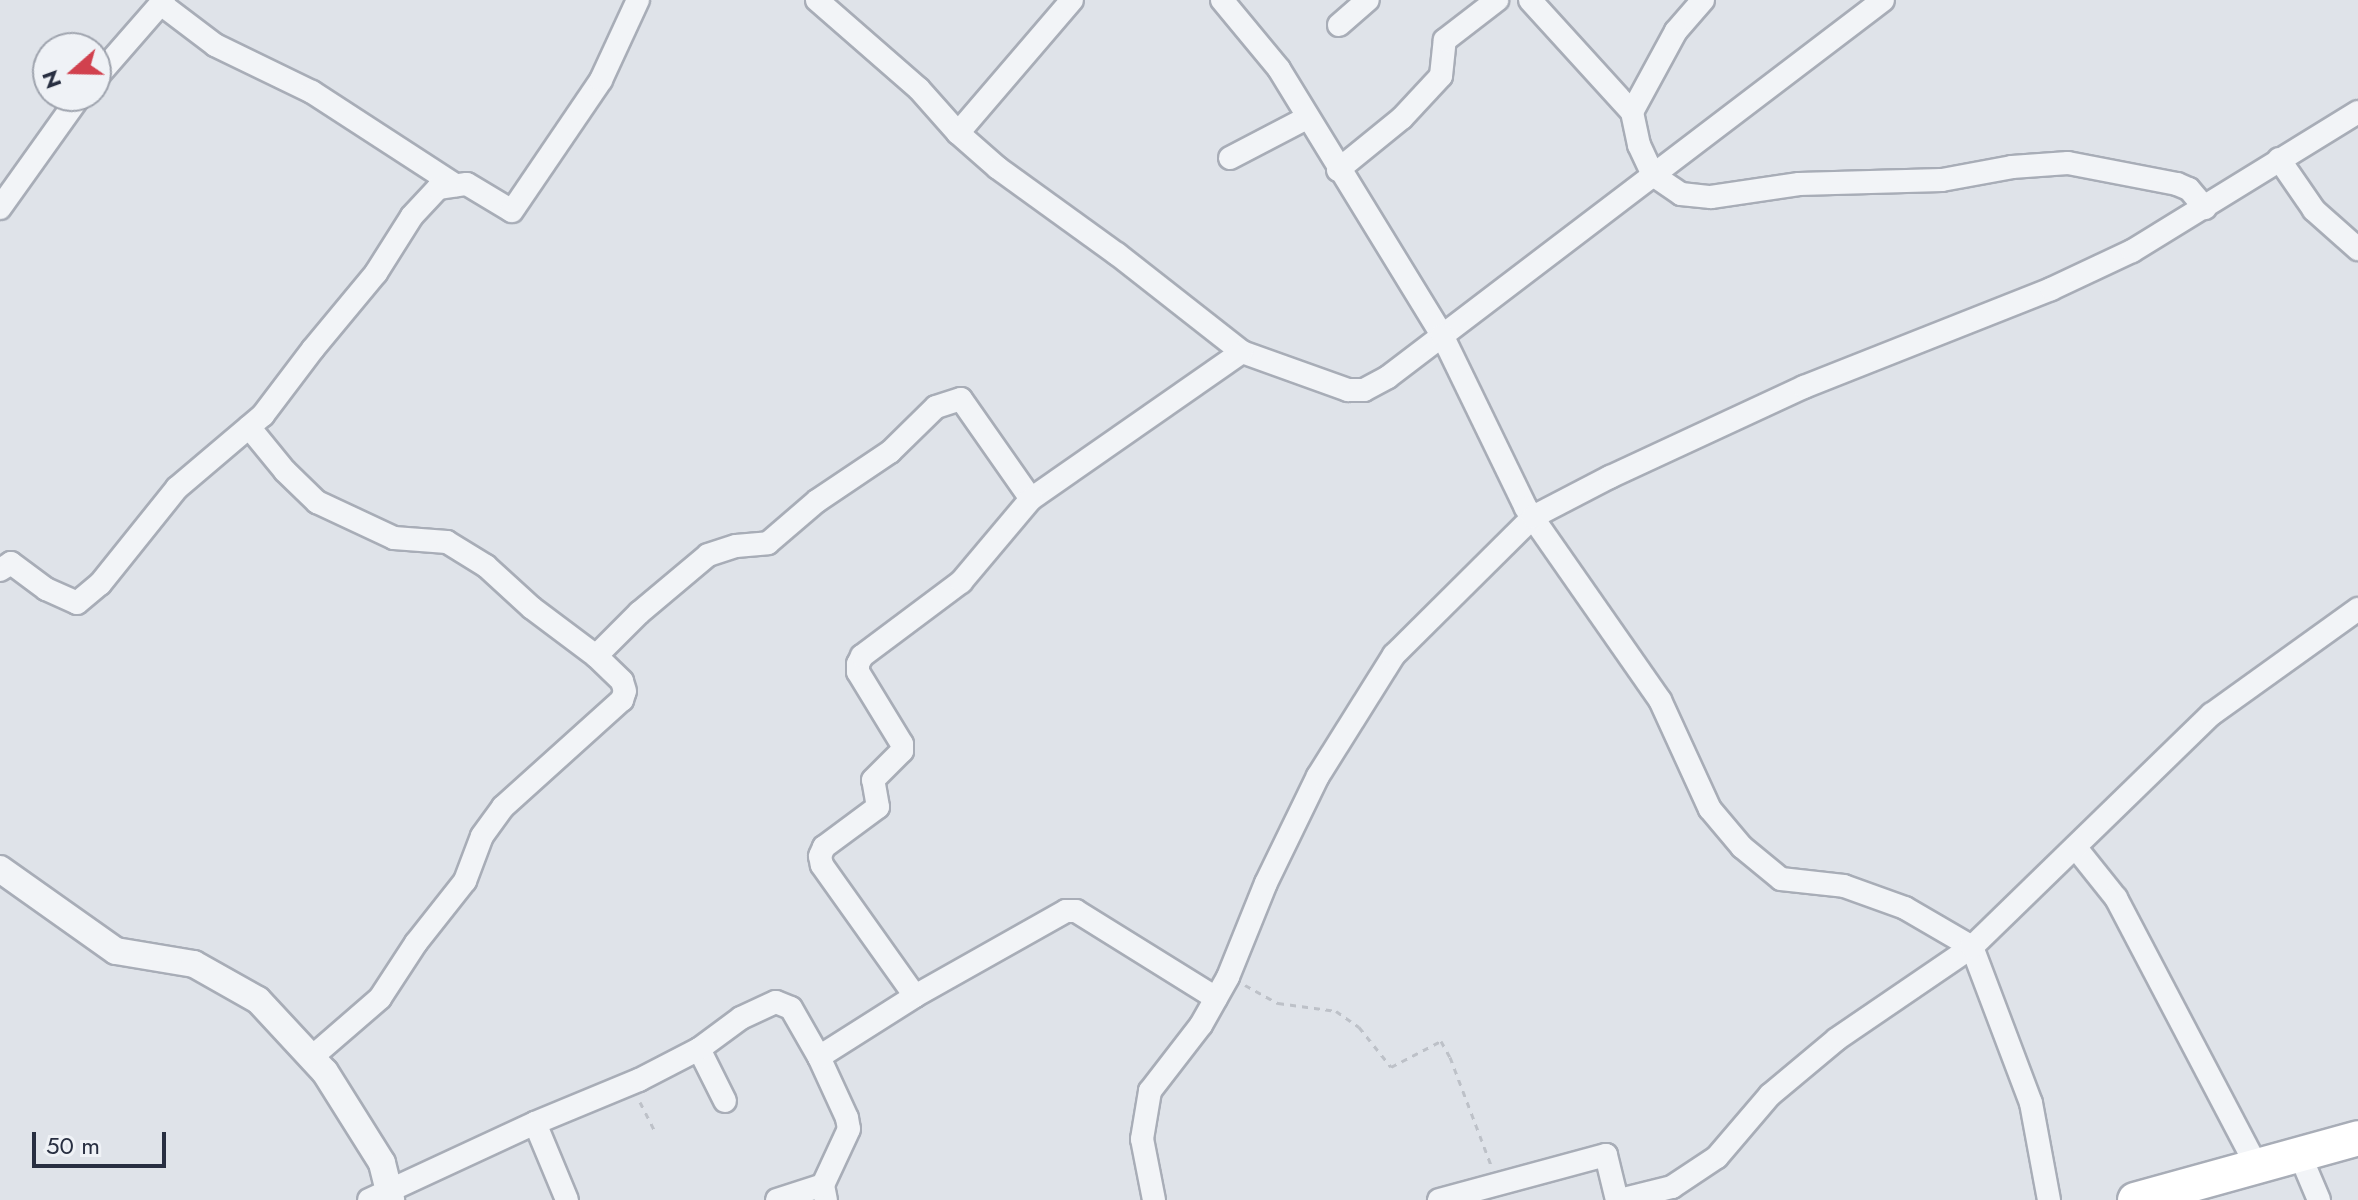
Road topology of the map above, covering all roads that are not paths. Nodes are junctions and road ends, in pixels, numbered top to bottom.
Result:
1 (638, 0) edge
2 (817, 0) edge
3 (1072, 0) edge
4 (1222, 0) edge
5 (1368, 0) edge
6 (1497, 0) edge
7 (1530, 0) edge
8 (1703, 0) edge
9 (1883, 0) edge
10 (162, 2) edge
11 (1339, 25) dead end
12 (112, 60) edge
13 (69, 112) edge
14 (1632, 112) junction
15 (2358, 112) edge
16 (1307, 118) junction
17 (958, 133) junction
18 (1230, 158) dead end
19 (2279, 159) junction
20 (1338, 170) junction
21 (1653, 175) junction
22 (455, 185) junction
23 (0, 208) edge
24 (2205, 208) junction
25 (2358, 249) edge
26 (1442, 335) junction
27 (1242, 352) junction
28 (249, 427) junction
29 (1031, 499) junction
30 (1533, 517) junction
31 (0, 570) edge
32 (2358, 609) edge
33 (596, 656) junction
34 (2076, 848) junction
35 (0, 869) edge
36 (1972, 947) junction
37 (915, 996) junction
38 (1216, 998) junction
39 (699, 1049) junction
40 (312, 1057) junction
41 (819, 1057) junction
42 (725, 1101) dead end
43 (535, 1123) junction
44 (2358, 1138) edge
45 (2300, 1155) junction
46 (2257, 1167) junction
47 (824, 1193) edge
48 (383, 1197) edge
49 (567, 1200) edge
50 (777, 1200) edge
51 (1154, 1200) edge
52 (1439, 1200) edge
53 (1618, 1200) edge
54 (2049, 1200) edge
55 (2135, 1200) edge
56 (2319, 1200) edge

1 - 22 street
2 - 17 street
3 - 17 street
4 - 16 street
5 - 11 street
6 - 20 street
7 - 14 street
8 - 14 street
9 - 21 street
10 - 12 street
10 - 22 street
13 - 23 street
14 - 21 street
15 - 19 street
16 - 18 street
16 - 20 street
17 - 27 street
19 - 24 street
19 - 25 street
20 - 26 street
21 - 24 street
21 - 26 street
22 - 28 street
24 - 30 street
26 - 27 street
26 - 30 street
27 - 29 street
28 - 31 street
28 - 33 street
29 - 33 street
29 - 37 street
30 - 36 street
30 - 38 street
32 - 34 street
33 - 40 street
34 - 36 street
34 - 46 street
35 - 40 street
36 - 53 street
36 - 54 street
37 - 38 street
37 - 41 street
38 - 51 street
39 - 41 street
39 - 42 street
39 - 43 street
40 - 48 street
41 - 47 street
43 - 48 street
43 - 49 street
44 - 45 main road
45 - 46 main road
45 - 56 street
46 - 55 main road
47 - 50 street
52 - 53 street

